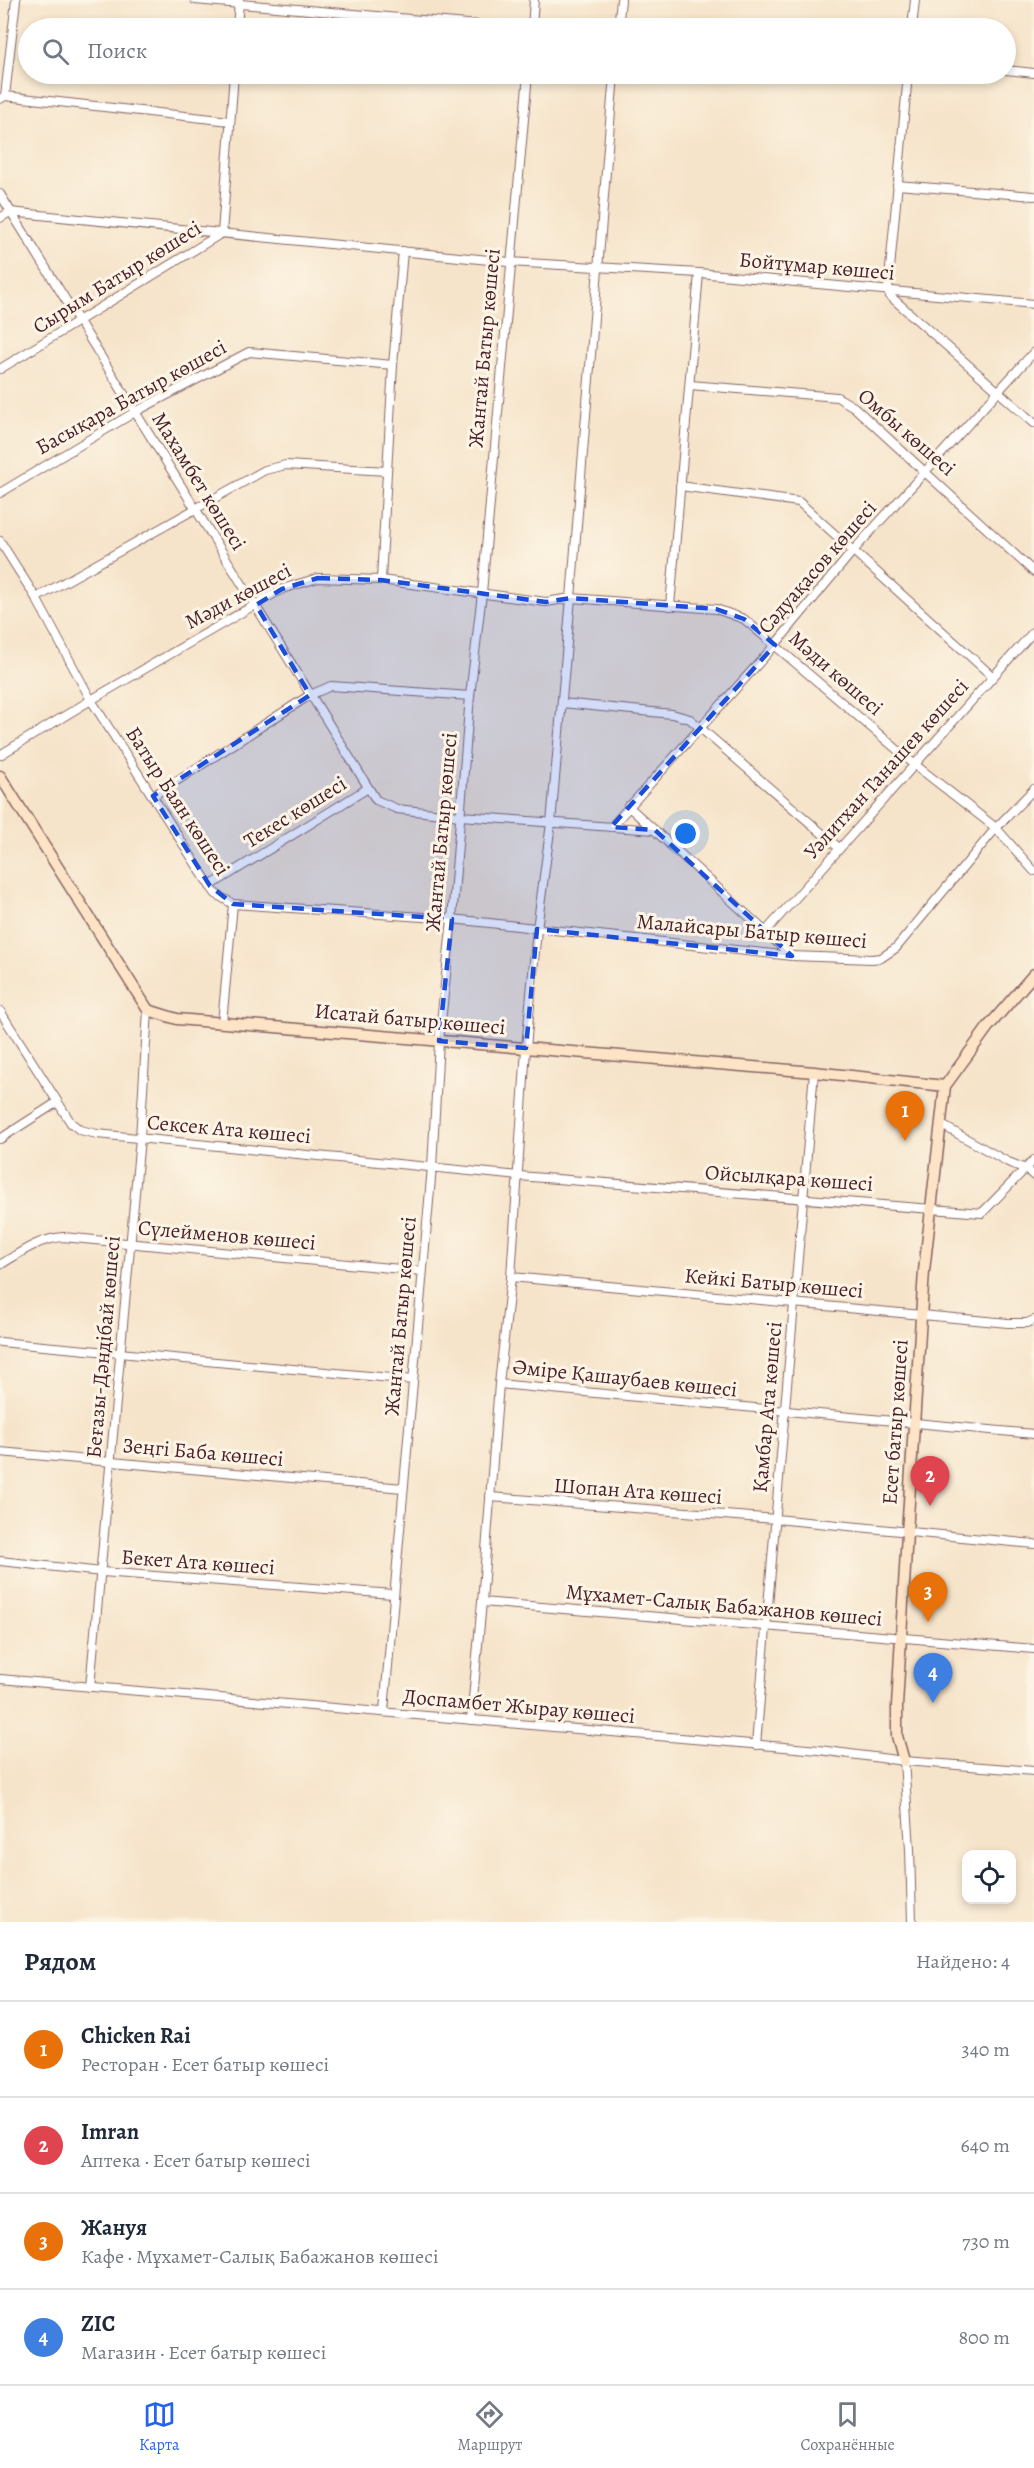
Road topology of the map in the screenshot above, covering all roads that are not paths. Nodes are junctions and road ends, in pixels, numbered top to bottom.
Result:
1 (16, 0) edge
2 (195, 0) edge
3 (534, 0) edge
4 (621, 0) edge
5 (915, 0) edge
6 (239, 2) edge
7 (238, 18) edge
8 (407, 18) edge
9 (533, 18) edge
10 (619, 18) edge
11 (913, 18) edge
12 (1016, 71) edge
13 (1034, 73) edge
14 (233, 84) edge
15 (527, 84) edge
16 (614, 84) edge
17 (907, 84) edge
18 (3, 98) edge
19 (230, 121) junction
20 (897, 185) junction
21 (0, 194) edge
22 (1034, 196) edge
23 (10, 212) junction
24 (0, 218) edge
25 (222, 233) junction
26 (403, 251) junction
27 (509, 262) junction
28 (598, 265) junction
29 (699, 273) junction
30 (888, 290) junction
31 (1034, 304) edge
32 (79, 322) junction
33 (1034, 352) edge
34 (393, 365) junction
35 (0, 369) edge
36 (690, 385) junction
37 (998, 391) junction
38 (135, 412) junction
39 (1034, 423) edge
40 (387, 471) junction
41 (925, 471) junction
42 (680, 486) junction
43 (0, 493) edge
44 (196, 510) junction
45 (0, 541) edge
46 (852, 552) junction
47 (1034, 572) edge
48 (381, 580) junction
49 (482, 593) junction
50 (36, 598) junction
51 (571, 598) junction
52 (256, 605) junction
53 (670, 606) junction
54 (1034, 631) edge
55 (775, 645) junction
56 (992, 676) junction
57 (310, 695) junction
58 (470, 696) junction
59 (91, 699) junction
60 (562, 703) junction
61 (700, 727) junction
62 (0, 755) edge
63 (914, 764) junction
64 (0, 776) edge
65 (368, 788) junction
66 (1034, 789) edge
67 (153, 796) junction
68 (628, 806) junction
69 (460, 816) junction
70 (551, 823) junction
71 (611, 827) junction
72 (996, 828) junction
73 (655, 830) junction
74 (839, 848) junction
75 (1034, 871) edge
76 (210, 886) junction
77 (233, 904) junction
78 (452, 919) junction
79 (537, 929) junction
80 (766, 931) junction
81 (792, 956) junction
82 (1034, 974) edge
83 (148, 1010) junction
84 (0, 1011) edge
85 (222, 1023) junction
86 (439, 1041) junction
87 (526, 1048) junction
88 (814, 1072) junction
89 (945, 1086) junction
90 (56, 1103) junction
91 (940, 1124) junction
92 (140, 1138) junction
93 (0, 1139) edge
94 (1034, 1160) edge
95 (432, 1167) junction
96 (1026, 1169) junction
97 (519, 1176) junction
98 (1034, 1176) edge
99 (803, 1197) junction
100 (930, 1208) junction
101 (130, 1244) junction
102 (0, 1265) edge
103 (422, 1270) junction
104 (511, 1277) junction
105 (793, 1302) junction
106 (922, 1314) junction
107 (1034, 1320) edge
108 (0, 1342) edge
109 (120, 1354) junction
110 (412, 1380) junction
111 (498, 1384) junction
112 (785, 1412) junction
113 (914, 1423) junction
114 (1034, 1434) edge
115 (0, 1452) edge
116 (111, 1462) junction
117 (403, 1488) junction
118 (490, 1497) junction
119 (776, 1519) junction
120 (907, 1533) junction
121 (1034, 1544) edge
122 (0, 1561) edge
123 (102, 1572) junction
124 (393, 1594) junction
125 (482, 1602) junction
126 (766, 1625) junction
127 (901, 1639) junction
128 (1034, 1649) edge
129 (0, 1679) edge
130 (90, 1687) junction
131 (384, 1711) junction
132 (471, 1720) junction
133 (756, 1745) junction
134 (904, 1761) junction
135 (1034, 1771) edge
136 (912, 1922) edge

1 - 18 street
2 - 6 street
3 - 9 street
4 - 10 street
5 - 11 street
6 - 7 street
6 - 8 street
12 - 13 street
14 - 19 street
15 - 27 street, Жантай Батыр көшесі
16 - 28 street
17 - 20 street
18 - 19 street
19 - 25 street
20 - 22 street
20 - 30 street
21 - 23 street, Махамбет көшесі
23 - 24 street
23 - 25 street
23 - 32 street, Махамбет көшесі
25 - 26 street, Бойтұмар көшесі
25 - 32 street, Сырым Батыр көшесі
26 - 27 street, Бойтұмар көшесі
26 - 34 street
27 - 28 street, Бойтұмар көшесі
27 - 49 street, Жантай Батыр көшесі
28 - 29 street, Бойтұмар көшесі
28 - 51 street
29 - 30 street, Бойтұмар көшесі
29 - 36 street
30 - 31 street, Бойтұмар көшесі
30 - 37 street
32 - 35 street, Сырым Батыр көшесі
32 - 38 street, Махамбет көшесі
33 - 37 street, Сәдуақасов көшесі
34 - 38 street, Басықара Батыр көшесі
34 - 40 street
36 - 41 street, Омбы көшесі
36 - 42 street
37 - 39 street
37 - 41 street, Сәдуақасов көшесі
38 - 43 street, Басықара Батыр көшесі
38 - 44 street, Махамбет көшесі
40 - 44 street
40 - 48 street
41 - 46 street, Сәдуақасов көшесі
41 - 47 street, Омбы көшесі
42 - 46 street
42 - 53 street
44 - 50 street
44 - 52 street, Махамбет көшесі
45 - 50 street, Батыр Баян көшесі
46 - 55 street, Сәдуақасов көшесі
46 - 56 street
48 - 49 street, Мәди көшесі
48 - 52 street, Мәди көшесі
49 - 51 street, Мәди көшесі
49 - 58 street, Жантай Батыр көшесі
50 - 59 street, Батыр Баян көшесі
51 - 53 street, Мәди көшесі
51 - 60 street
52 - 57 street, Махамбет көшесі
52 - 59 street, Мәди көшесі
53 - 55 street, Мәди көшесі
54 - 56 street, Уәлитхан Танашев көшесі
55 - 61 street, Сәдуақасов көшесі
55 - 63 street, Мәди көшесі
56 - 63 street, Уәлитхан Танашев көшесі
57 - 58 street
57 - 65 street, Махамбет көшесі
57 - 67 street
58 - 69 street, Жантай Батыр көшесі
59 - 62 street, Мәди көшесі
59 - 67 street, Батыр Баян көшесі
60 - 61 street
60 - 70 street
61 - 68 street, Сәдуақасов көшесі
61 - 74 street
63 - 72 street, Мәди көшесі
63 - 74 street, Уәлитхан Танашев көшесі
64 - 83 street
65 - 69 street, Махамбет көшесі
65 - 76 street, Текес көшесі
66 - 72 street, Малайсары Батыр көшесі
67 - 76 street, Батыр Баян көшесі
68 - 71 street, Сәдуақасов көшесі
68 - 73 street
69 - 70 street, Махамбет көшесі
69 - 78 street, Жантай Батыр көшесі
70 - 71 street, Махамбет көшесі
70 - 79 street
71 - 73 street, Махамбет көшесі
72 - 75 street, Мәди көшесі
72 - 81 street, Малайсары Батыр көшесі
73 - 80 street
74 - 80 street, Уәлитхан Танашев көшесі
76 - 77 street, Батыр Баян көшесі
77 - 78 street, Батыр Баян көшесі
77 - 85 street
78 - 79 street, Батыр Баян көшесі
78 - 86 street, Жантай Батыр көшесі
79 - 81 street, Малайсары Батыр көшесі
79 - 87 street
80 - 81 street
82 - 89 street
83 - 85 street, Исатай батыр көшесі
83 - 92 street, Беғазы-Дәндібай көшесі
84 - 90 street, Сексек Ата көшесі
85 - 86 street, Исатай батыр көшесі
86 - 87 street, Исатай батыр көшесі
86 - 95 street, Жантай Батыр көшесі
87 - 88 street, Исатай батыр көшесі
87 - 97 street
88 - 89 street, Исатай батыр көшесі
88 - 99 street, Қамбар Ата көшесі
89 - 91 street, Есет батыр көшесі
90 - 92 street, Сексек Ата көшесі
90 - 93 street
91 - 96 street
91 - 100 street, Есет батыр көшесі
92 - 95 street, Сексек Ата көшесі
92 - 101 street, Беғазы-Дәндібай көшесі
94 - 96 street, Ойсылқара көшесі
95 - 97 street, Сексек Ата көшесі
95 - 103 street, Жантай Батыр көшесі
96 - 98 street
96 - 100 street, Ойсылқара көшесі
97 - 99 street, Ойсылқара көшесі
97 - 104 street
99 - 100 street, Ойсылқара көшесі
99 - 105 street, Қамбар Ата көшесі
100 - 106 street, Есет батыр көшесі
101 - 102 street, Сүлейменов көшесі
101 - 103 street, Сүлейменов көшесі
101 - 109 street, Беғазы-Дәндібай көшесі
103 - 110 street, Жантай Батыр көшесі
104 - 105 street, Кейкі Батыр көшесі
104 - 111 street
105 - 106 street, Кейкі Батыр көшесі
105 - 112 street, Қамбар Ата көшесі
106 - 107 street, Кейкі Батыр көшесі
106 - 113 street, Есет батыр көшесі
108 - 109 street
109 - 110 street
109 - 116 street, Беғазы-Дәндібай көшесі
110 - 117 street, Жантай Батыр көшесі
111 - 112 street, Әміре Қашаубаев көшесі
111 - 118 street
112 - 113 street, Әміре Қашаубаев көшесі
112 - 119 street, Қамбар Ата көшесі
113 - 114 street, Әміре Қашаубаев көшесі
113 - 120 street, Есет батыр көшесі
115 - 116 street, Зеңгі Баба көшесі
116 - 117 street, Зеңгі Баба көшесі
116 - 123 street, Беғазы-Дәндібай көшесі
117 - 124 street, Жантай Батыр көшесі
118 - 119 street, Шопан Ата көшесі
118 - 125 street
119 - 120 street, Шопан Ата көшесі
119 - 126 street, Қамбар Ата көшесі
120 - 121 street, Шопан Ата көшесі
120 - 127 street, Есет батыр көшесі
122 - 123 street, Бекет Ата көшесі
123 - 124 street, Бекет Ата көшесі
123 - 130 street, Беғазы-Дәндібай көшесі
124 - 131 street, Жантай Батыр көшесі
125 - 126 street, Мұхамет-Салық Бабажанов көшесі
125 - 132 street
126 - 127 street, Мұхамет-Салық Бабажанов көшесі
126 - 133 street, Қамбар Ата көшесі
127 - 128 street, Мұхамет-Салық Бабажанов көшесі
127 - 134 street, Есет батыр көшесі
129 - 130 street, Доспамбет Жырау көшесі
130 - 131 street, Доспамбет Жырау көшесі
131 - 132 street, Доспамбет Жырау көшесі
132 - 133 street, Доспамбет Жырау көшесі
133 - 134 street, Доспамбет Жырау көшесі
134 - 135 street, Доспамбет Жырау көшесі
134 - 136 street

